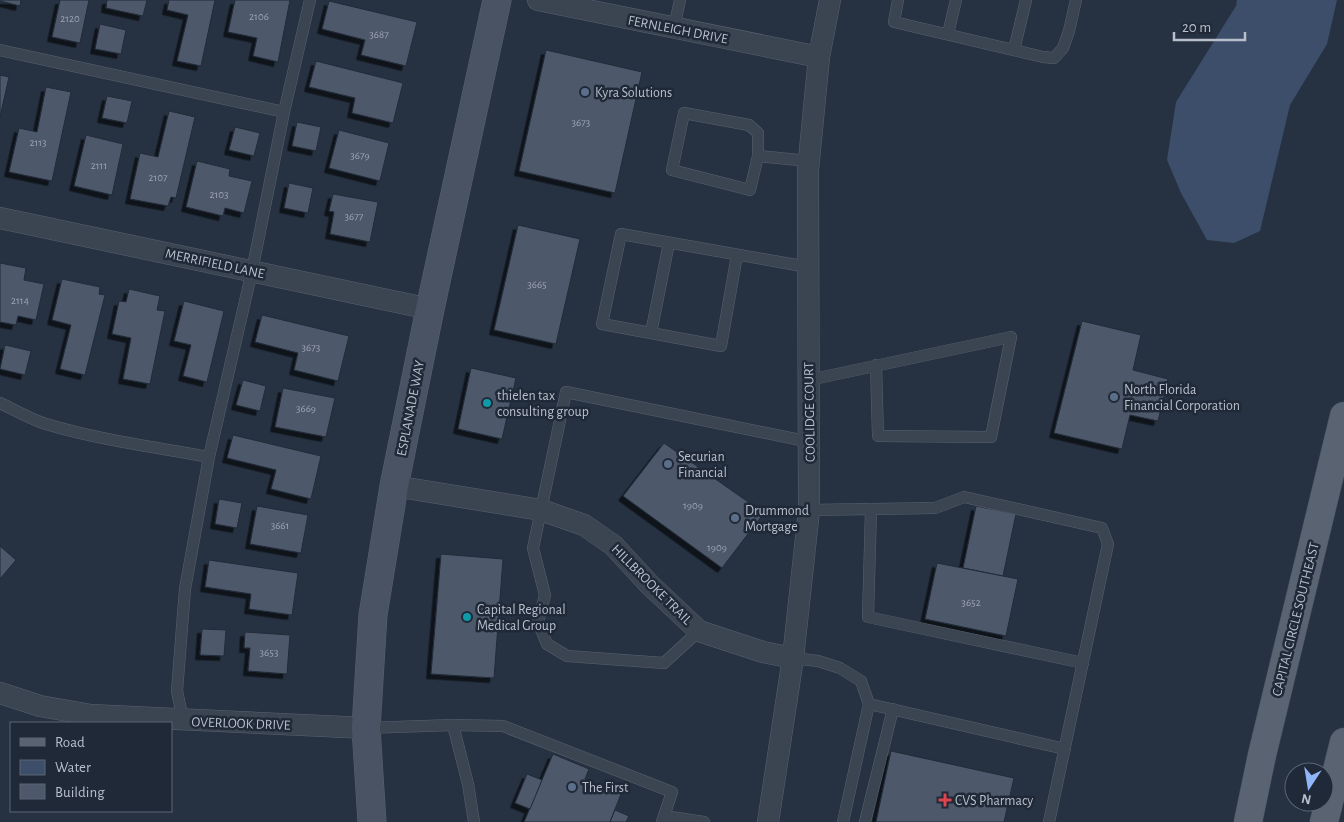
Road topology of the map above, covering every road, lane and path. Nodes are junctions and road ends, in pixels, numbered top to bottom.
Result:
1 (310, 0) edge
2 (497, 0) edge
3 (538, 0) edge
4 (680, 0) edge
5 (830, 0) edge
6 (898, 0) edge
7 (956, 0) edge
8 (1026, 0) edge
9 (1076, 0) edge
10 (674, 28) junction
11 (948, 34) junction
12 (0, 50) edge
13 (1014, 50) junction
14 (819, 57) junction
15 (284, 112) junction
16 (758, 156) junction
17 (809, 161) junction
18 (0, 218) edge
19 (669, 243) junction
20 (737, 255) junction
21 (808, 267) junction
22 (252, 271) junction
23 (430, 309) junction
24 (651, 333) junction
25 (876, 365) junction
26 (809, 380) junction
27 (0, 403) edge
28 (1344, 416) edge
29 (810, 442) junction
30 (209, 457) junction
31 (394, 486) junction
32 (871, 509) junction
33 (540, 510) junction
34 (809, 510) junction
35 (699, 631) junction
36 (794, 658) junction
37 (1083, 663) junction
38 (0, 694) edge
39 (869, 704) junction
40 (893, 709) junction
41 (183, 720) junction
42 (453, 724) junction
43 (366, 728) junction
44 (1344, 742) edge
45 (1065, 749) junction
46 (663, 819) edge
47 (372, 822) edge
48 (474, 822) edge
49 (704, 822) edge
50 (768, 822) edge
51 (843, 822) edge
52 (865, 822) edge
53 (1049, 822) edge
54 (1248, 822) edge
55 (1324, 822) edge

1 - 15 lane
2 - 23 street, ESPLANADE WAY
3 - 10 street, FERNLEIGH DRIVE
4 - 10 lane
5 - 14 street, COOLIDGE COURT
6 - 11 lane
7 - 11 lane
8 - 13 lane
9 - 13 lane
10 - 14 street, FERNLEIGH DRIVE
11 - 13 lane
12 - 15 lane
14 - 17 street, COOLIDGE COURT
15 - 22 lane
16 - 16 lane
16 - 17 lane
17 - 21 street, COOLIDGE COURT
18 - 22 street, MERRIFIELD LANE
19 - 20 lane
19 - 24 lane
19 - 24 lane
20 - 21 lane
20 - 24 lane
21 - 26 street, COOLIDGE COURT
22 - 23 street, MERRIFIELD LANE
22 - 30 lane
23 - 31 street, ESPLANADE WAY
25 - 25 lane
25 - 26 lane
26 - 29 street, COOLIDGE COURT
27 - 30 lane
28 - 54 main road, CAPITAL CIRCLE SOUTHEAST
29 - 33 lane
29 - 34 street, COOLIDGE COURT
30 - 41 lane
31 - 33 street, HILLBROOKE TRAIL
31 - 43 street, ESPLANADE WAY
32 - 34 lane
32 - 37 lane
32 - 37 lane
33 - 35 street, HILLBROOKE TRAIL
33 - 35 lane
34 - 36 street, COOLIDGE COURT
35 - 36 street, HILLBROOKE TRAIL
36 - 39 lane
36 - 50 street, COOLIDGE COURT
37 - 45 lane
38 - 41 street, OVERLOOK DRIVE
39 - 40 lane
39 - 51 lane
40 - 45 lane
40 - 52 lane
41 - 43 street, OVERLOOK DRIVE
42 - 43 lane
42 - 46 lane
42 - 48 lane
43 - 47 street, ESPLANADE WAY
44 - 55 main road
45 - 53 lane
46 - 49 lane

